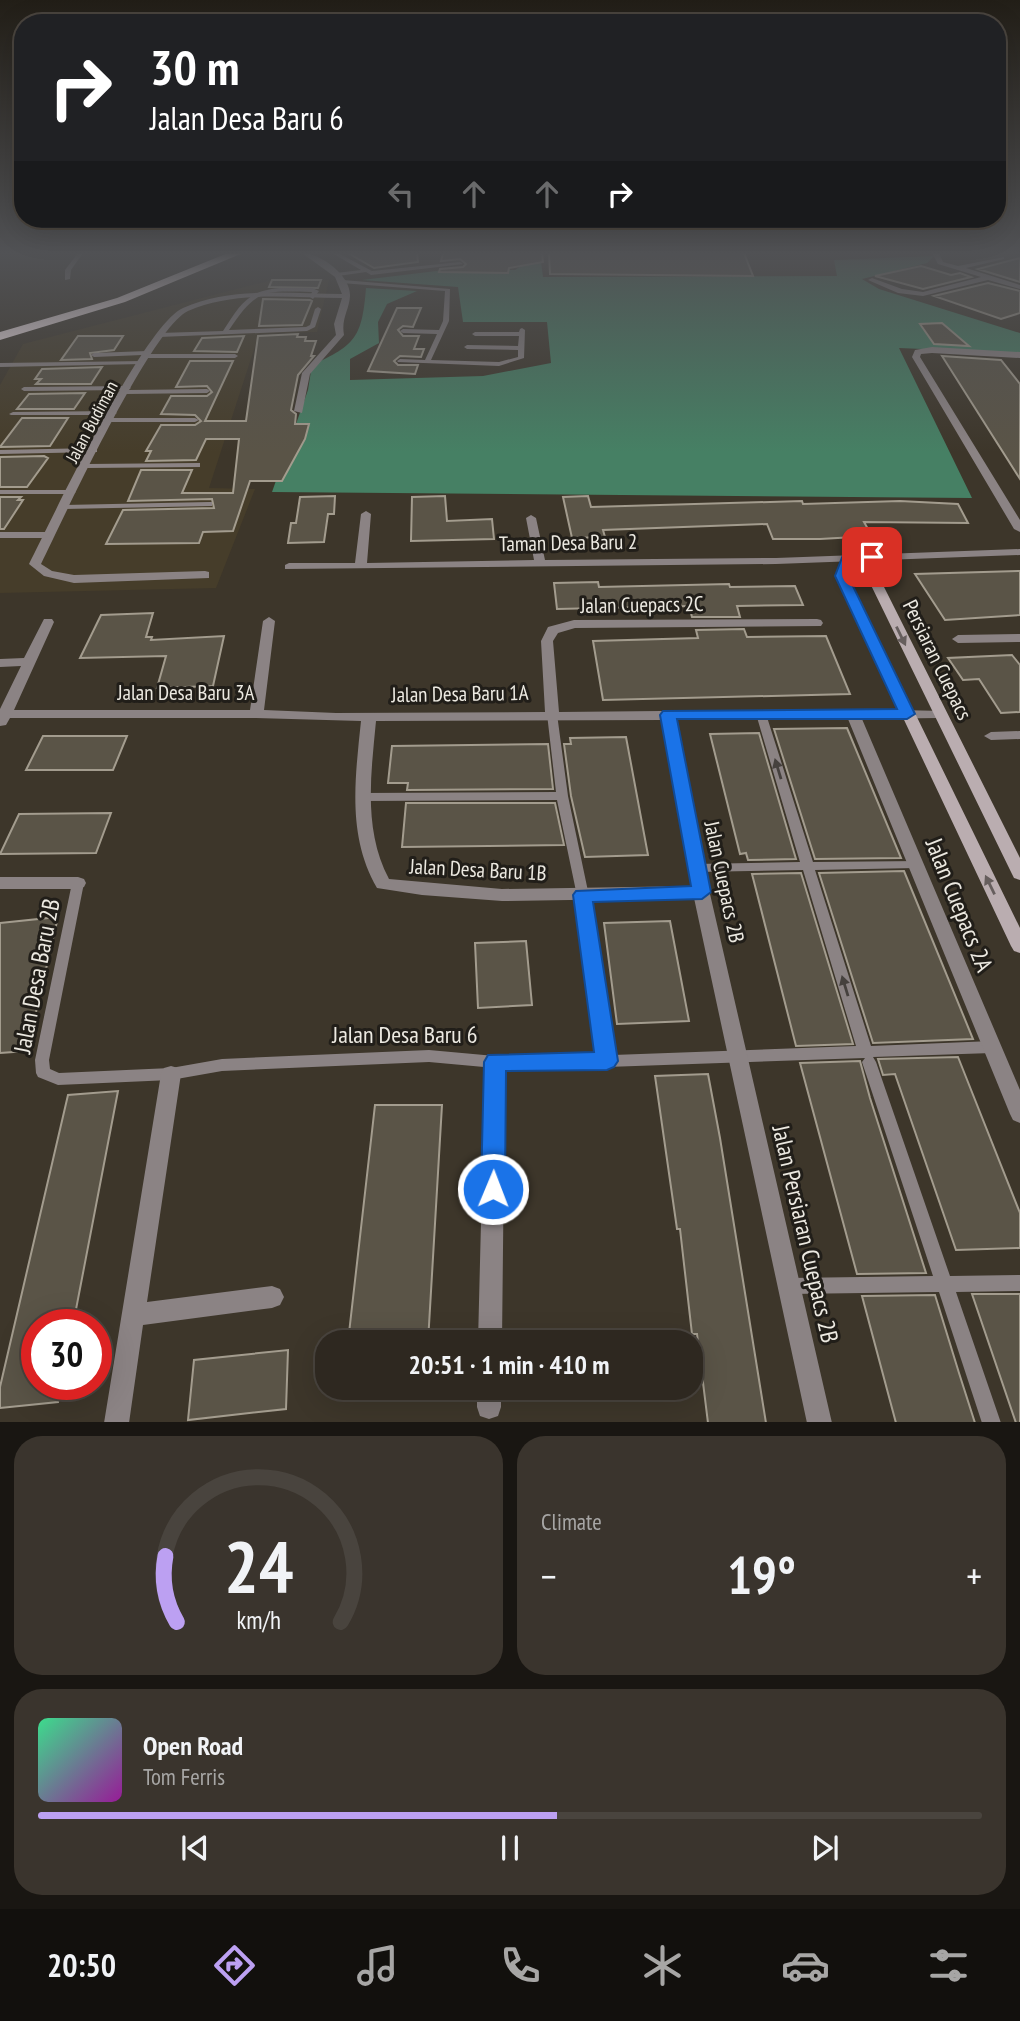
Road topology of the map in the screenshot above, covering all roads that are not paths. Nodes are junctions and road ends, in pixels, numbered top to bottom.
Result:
1 (31, 319) edge
2 (61, 319) edge
3 (169, 319) edge
4 (234, 319) edge
5 (315, 319) edge
6 (339, 319) edge
7 (446, 319) edge
8 (0, 328) edge
9 (403, 331) dead end
10 (441, 332) junction
11 (225, 333) junction
12 (475, 334) dead end
13 (159, 335) junction
14 (0, 336) edge
15 (467, 347) dead end
16 (522, 348) junction
17 (1020, 355) edge
18 (39, 356) dead end
19 (235, 356) dead end
20 (145, 357) junction
21 (428, 360) junction
22 (400, 361) dead end
23 (0, 365) edge
24 (24, 389) dead end
25 (127, 390) junction
26 (207, 391) dead end
27 (299, 411) dead end
28 (13, 414) dead end
29 (111, 416) junction
30 (195, 420) dead end
31 (94, 450) junction
32 (0, 452) edge
33 (197, 465) dead end
34 (86, 466) junction
35 (0, 492) edge
36 (72, 492) junction
37 (209, 504) dead end
38 (64, 507) junction
39 (366, 514) dead end
40 (531, 518) dead end
41 (1020, 529) edge
42 (0, 535) edge
43 (49, 535) junction
44 (1020, 552) edge
45 (848, 558) junction
46 (540, 562) junction
47 (361, 565) junction
48 (289, 567) dead end
49 (205, 575) dead end
50 (269, 621) dead end
51 (48, 622) dead end
52 (817, 623) dead end
53 (1020, 638) edge
54 (958, 639) dead end
55 (27, 662) junction
56 (0, 663) edge
57 (853, 713) junction
58 (256, 714) junction
59 (552, 714) junction
60 (761, 714) junction
61 (907, 714) junction
62 (939, 714) junction
63 (668, 715) junction
64 (369, 716) junction
65 (2, 719) edge
66 (1020, 735) edge
67 (991, 736) dead end
68 (562, 796) junction
69 (362, 797) junction
70 (916, 864) junction
71 (808, 866) junction
72 (696, 868) junction
73 (1020, 874) edge
74 (78, 883) joint
75 (0, 884) edge
76 (702, 892) junction
77 (583, 895) junction
78 (1020, 946) edge
79 (992, 1047) junction
80 (738, 1057) junction
81 (867, 1057) junction
82 (607, 1061) junction
83 (495, 1062) junction
84 (171, 1074) junction
85 (1020, 1114) edge
86 (1020, 1283) edge
87 (790, 1286) junction
88 (945, 1286) junction
89 (272, 1297) dead end
90 (134, 1315) junction
91 (490, 1330) edge
92 (116, 1422) edge
93 (820, 1422) edge
94 (992, 1422) edge

1 - 8 highway
2 - 14 highway
3 - 13 street, Jalan Budiman
4 - 11 lane
5 - 11 lane
6 - 27 street
7 - 10 lane
9 - 10 lane
10 - 21 lane
11 - 13 lane
12 - 16 lane
13 - 20 street, Jalan Budiman
15 - 16 lane
16 - 21 lane
17 - 41 street
18 - 20 lane
19 - 20 lane
20 - 23 lane
20 - 25 street, Jalan Budiman
21 - 22 lane
24 - 25 lane
25 - 26 lane
25 - 29 street, Jalan Budiman
28 - 29 lane
29 - 30 lane
29 - 31 street, Jalan Budiman
31 - 32 lane
31 - 34 street, Jalan Budiman
33 - 34 lane
34 - 36 street, Jalan Budiman
35 - 36 lane
36 - 38 street, Jalan Budiman
37 - 38 lane
38 - 43 street, Jalan Budiman
39 - 47 street
40 - 46 street
42 - 43 lane
43 - 49 street, Jalan Budiman
44 - 45 street, Taman Desa Baru 2
45 - 46 street, Taman Desa Baru 2
45 - 61 street
45 -> 62 street, Persiaran Cuepacs
46 - 47 street, Taman Desa Baru 2
47 - 48 street, Taman Desa Baru 2
50 - 58 street
51 - 55 street
52 - 59 street, Jalan Cuepacs 2C
53 - 54 street
55 - 56 street
55 - 65 street
57 - 60 street, Jalan Desa Baru 1A
57 - 61 street, Jalan Desa Baru 1A
57 - 70 street, Jalan Cuepacs 2A
58 - 64 street, Jalan Desa Baru 3A
58 - 65 street, Jalan Desa Baru 3A
59 - 63 street, Jalan Desa Baru 1A
59 - 64 street, Jalan Desa Baru 1A
59 - 68 lane
60 - 63 street, Jalan Desa Baru 1A
71 -> 60 lane
61 - 62 street, Jalan Desa Baru 1A
78 -> 61 street
62 - 73 street, Persiaran Cuepacs
63 - 72 street, Jalan Cuepacs 2B
64 - 69 street, Jalan Desa Baru 1B
66 - 67 street
68 - 69 lane
68 - 77 lane
69 - 77 street, Jalan Desa Baru 1B
70 - 71 lane
70 - 79 street, Jalan Cuepacs 2A
71 - 72 lane
81 -> 71 lane
72 - 76 street, Jalan Cuepacs 2B
74 - 75 street
74 - 84 lane, Jalan Desa Baru 2B
76 - 77 street, Jalan Desa Baru 1B
76 - 80 street, Jalan Cuepacs 2B
77 - 82 lane
79 - 81 lane, Jalan Desa Baru 6
79 - 85 street, Jalan Cuepacs 2A
80 - 81 lane, Jalan Desa Baru 6
80 - 82 lane, Jalan Desa Baru 6
80 - 87 street, Jalan Persiaran Cuepacs 2B
81 - 88 lane
82 - 83 lane, Jalan Desa Baru 6
83 - 84 lane, Jalan Desa Baru 6
83 - 91 street
84 - 90 street
86 - 88 lane
87 - 88 lane
87 - 93 street, Jalan Persiaran Cuepacs 2B
88 - 94 lane
89 - 90 street
90 - 92 street

